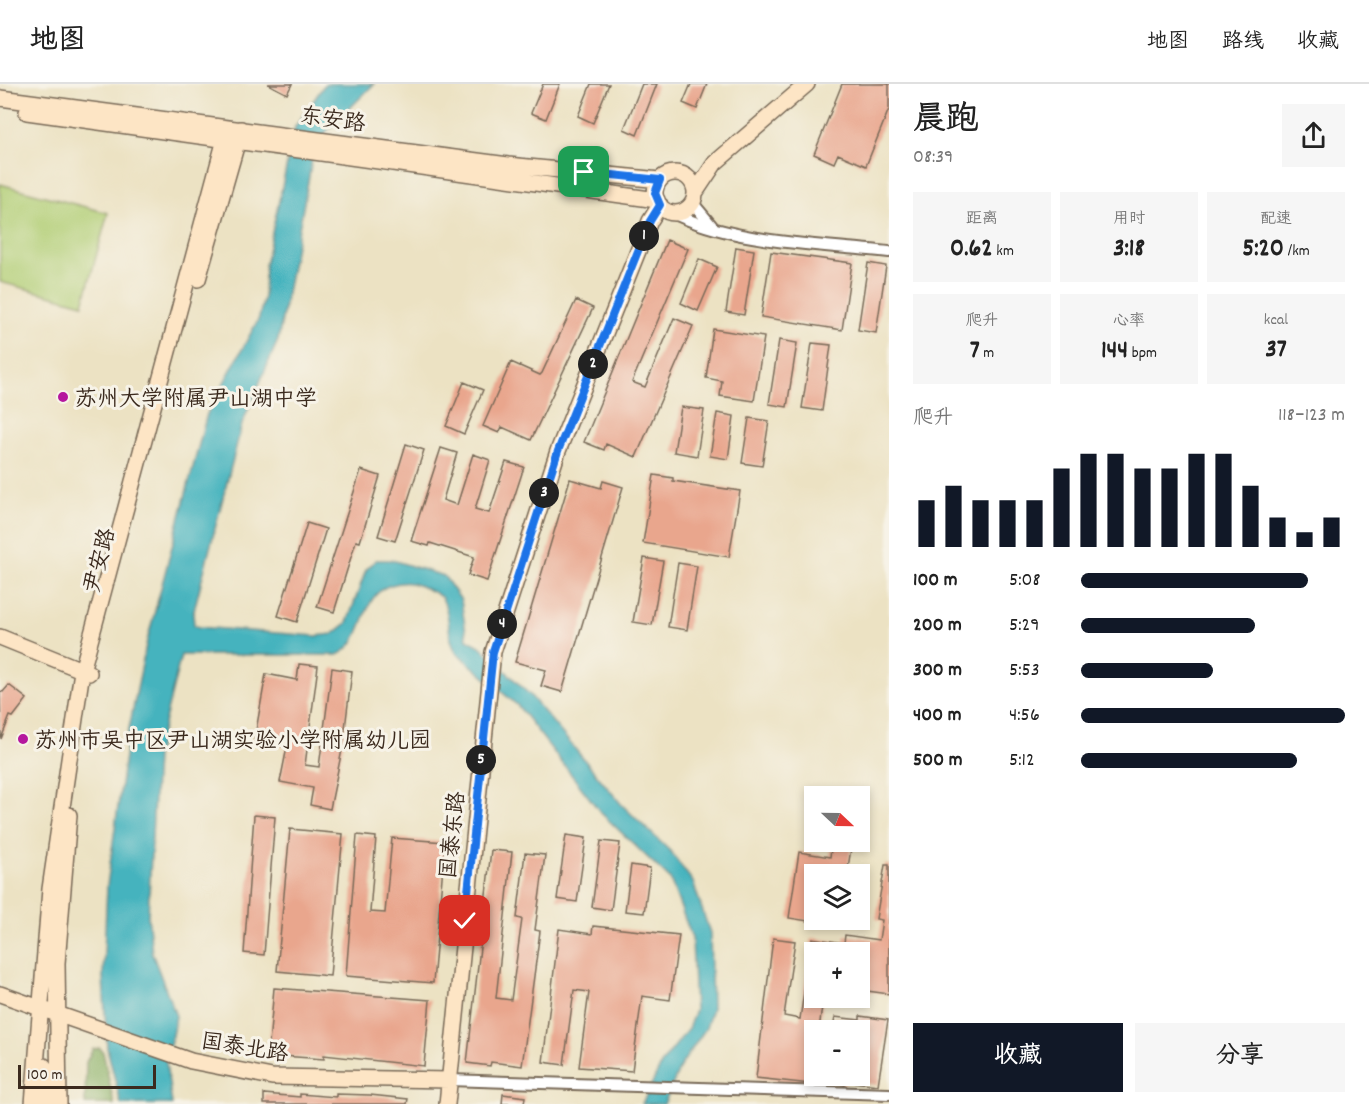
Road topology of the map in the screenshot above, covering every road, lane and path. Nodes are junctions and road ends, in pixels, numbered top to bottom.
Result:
1 (807, 84) edge
2 (0, 98) edge
3 (0, 108) edge
4 (233, 134) junction
5 (348, 149) junction
6 (715, 163) junction
7 (682, 174) junction
8 (660, 180) junction
9 (693, 197) junction
10 (663, 206) junction
11 (714, 228) junction
12 (889, 252) edge
13 (0, 637) edge
14 (87, 673) junction
15 (0, 994) edge
16 (49, 1011) junction
17 (449, 1080) junction
18 (889, 1094) edge
19 (33, 1104) edge
20 (45, 1104) edge
21 (59, 1104) edge
22 (69, 1104) edge
23 (447, 1104) edge

1 - 6 main road
2 - 4 main road, 东安路
3 - 4 main road, 东安路
4 - 5 main road, 东安路
4 - 14 main road, 尹安路
5 - 8 main road, 东安路
5 - 10 main road, 东安路
6 - 7 main road
6 - 9 main road
7 - 8 main road
7 - 9 main road
8 - 10 main road
9 - 10 main road
9 - 11 street
10 - 11 street
10 - 17 main road, 国泰东路
11 - 12 street
13 - 14 main road
14 - 16 main road, 尹安路
15 - 16 main road, 国泰北路
16 - 17 main road, 国泰北路
16 - 19 main road
16 - 20 main road
16 - 21 main road
16 - 22 main road
17 - 18 street
17 - 23 main road, 国泰东路

